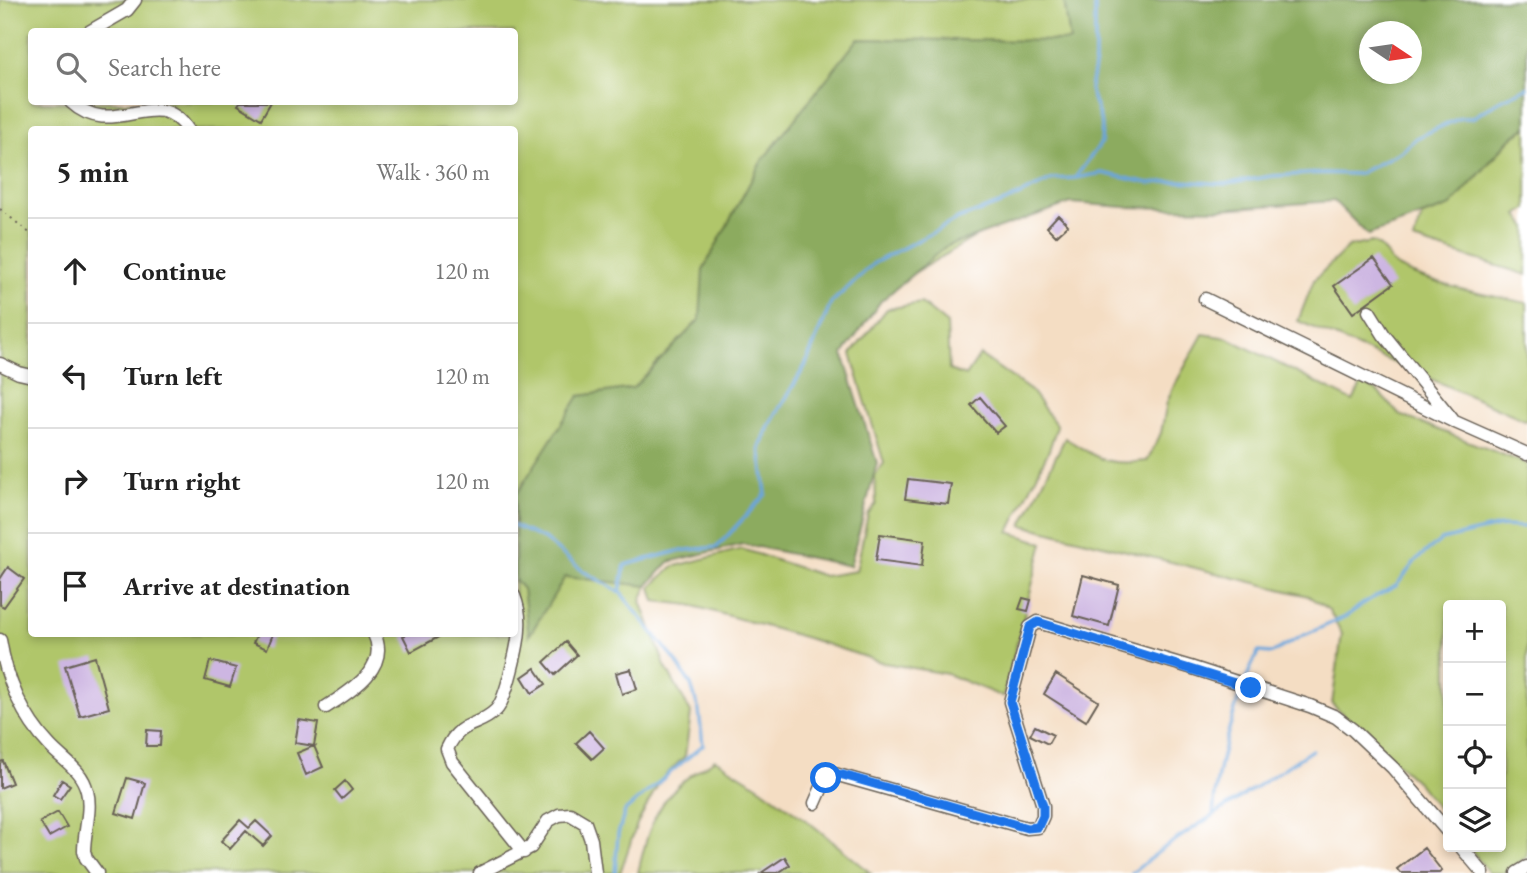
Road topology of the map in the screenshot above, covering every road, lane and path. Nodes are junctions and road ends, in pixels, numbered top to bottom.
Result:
1 (135, 0) edge
2 (96, 28) edge
3 (75, 105) edge
4 (185, 126) edge
5 (0, 209) edge
6 (28, 232) edge
7 (1205, 299) dead end
8 (1369, 311) dead end
9 (0, 364) edge
10 (28, 375) edge
11 (1455, 422) junction
12 (1527, 454) edge
13 (518, 606) edge
14 (518, 635) edge
15 (375, 637) edge
16 (517, 637) edge
17 (0, 640) edge
18 (326, 708) dead end
19 (815, 803) dead end
20 (1443, 826) edge
21 (524, 852) junction
22 (1465, 852) edge
23 (1527, 867) edge
24 (97, 873) edge
25 (480, 873) edge
26 (595, 873) edge
27 (1483, 873) edge
28 (1517, 873) edge

1 - 2 street
3 - 4 street
5 - 6 path
7 - 11 street
8 - 11 street
9 - 10 street
11 - 12 street
13 - 14 street
15 - 18 street
16 - 21 street
17 - 24 street
19 - 20 street
21 - 25 street
21 - 26 street
22 - 27 street
23 - 28 street

